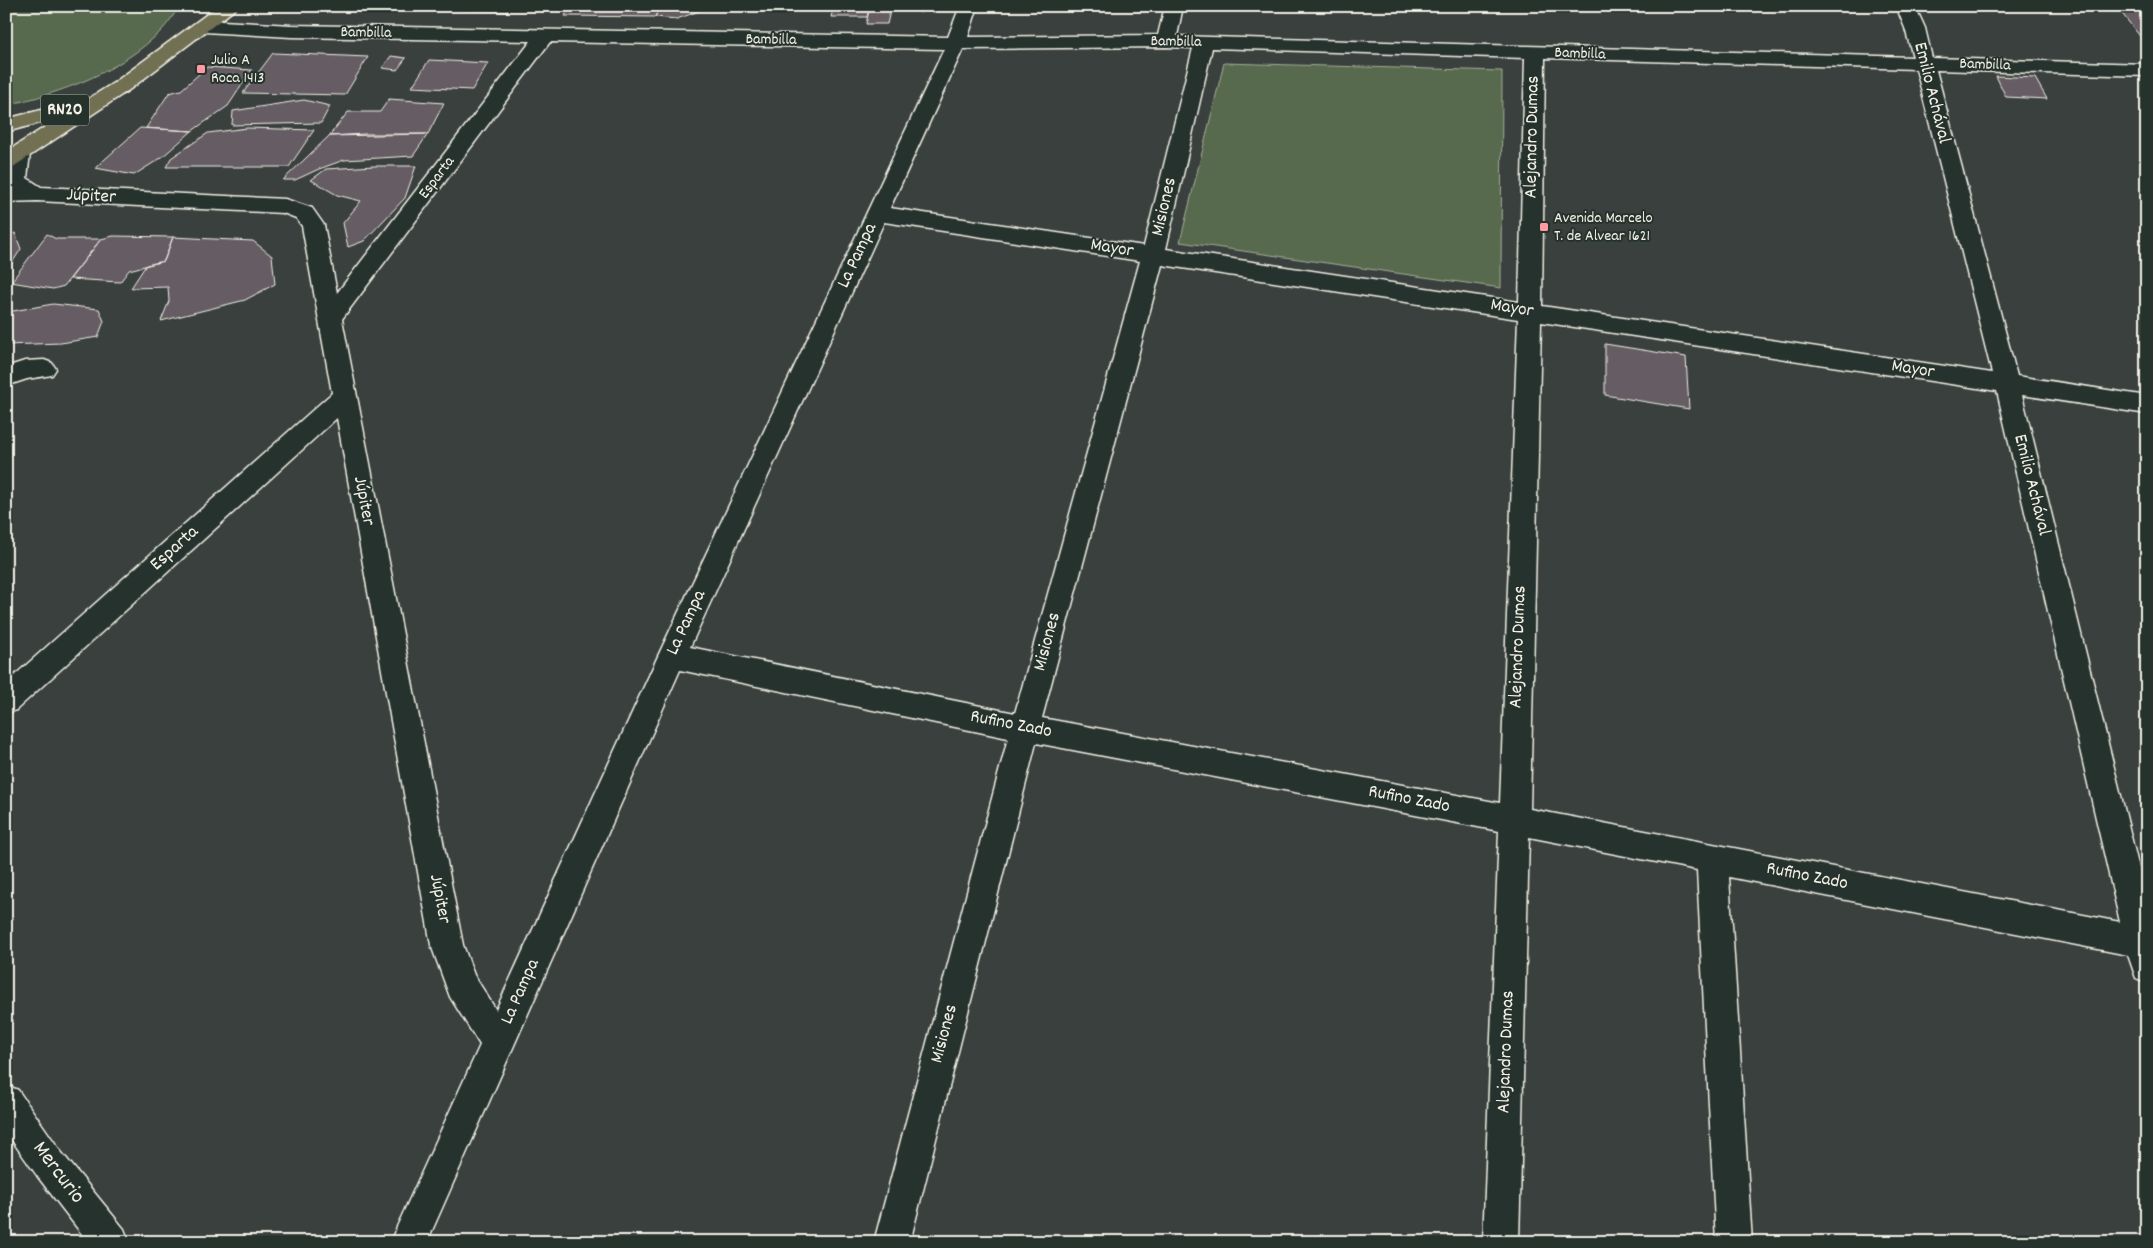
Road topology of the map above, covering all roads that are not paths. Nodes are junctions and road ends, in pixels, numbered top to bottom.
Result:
1 (969, 6) edge
2 (1174, 6) edge
3 (1905, 6) edge
4 (217, 14) edge
5 (545, 36) junction
6 (1166, 41) junction
7 (956, 42) junction
8 (1204, 42) junction
9 (1535, 53) junction
10 (1923, 63) junction
11 (2147, 70) edge
12 (122, 86) junction
13 (6, 126) edge
14 (13, 158) edge
15 (37, 194) junction
16 (6, 195) edge
17 (878, 214) junction
18 (1153, 256) junction
19 (1530, 312) junction
20 (329, 320) junction
21 (44, 368) dead end
22 (6, 377) edge
23 (2006, 384) junction
24 (343, 398) junction
25 (2147, 405) edge
26 (672, 656) junction
27 (6, 701) edge
28 (1024, 728) junction
29 (1514, 820) junction
30 (1712, 859) junction
31 (2145, 951) edge
32 (498, 1044) junction
33 (6, 1102) edge
34 (111, 1242) edge
35 (408, 1242) edge
36 (892, 1242) edge
37 (1501, 1242) edge
38 (1734, 1242) edge

1 - 7 street, La Pampa
2 - 6 street
3 - 10 street, Emilio Achával
4 - 5 street, Bambilla
4 - 12 main road, RN20
5 - 7 street, Bambilla
5 - 20 street, Esparta
6 - 7 street, Bambilla
6 - 8 street, Bambilla
7 - 17 street, La Pampa
8 - 9 street, Bambilla
8 - 18 street, Misiones
9 - 10 street, Bambilla
9 - 19 street, Alejandro Dumas
10 - 11 street, Bambilla
10 - 23 street, Emilio Achával
12 - 13 main road, RN20
12 - 14 main road
14 - 15 street
15 - 16 street, Júpiter
15 - 20 street, Júpiter
17 - 18 street, Mayor
17 - 26 street, La Pampa
18 - 19 street, Mayor
18 - 28 street, Misiones
19 - 23 street, Mayor
19 - 29 street, Alejandro Dumas
20 - 24 street, Júpiter
21 - 22 street
23 - 25 street, Mayor
23 - 31 street, Emilio Achával
24 - 27 street, Esparta
24 - 32 street, Júpiter
26 - 28 street, Rufino Zado
26 - 32 street, La Pampa
28 - 29 street, Rufino Zado
28 - 36 street, Misiones
29 - 30 street, Rufino Zado
29 - 37 street, Alejandro Dumas
30 - 31 street, Rufino Zado
30 - 38 street
32 - 35 street, La Pampa
33 - 34 street, Mercurio

